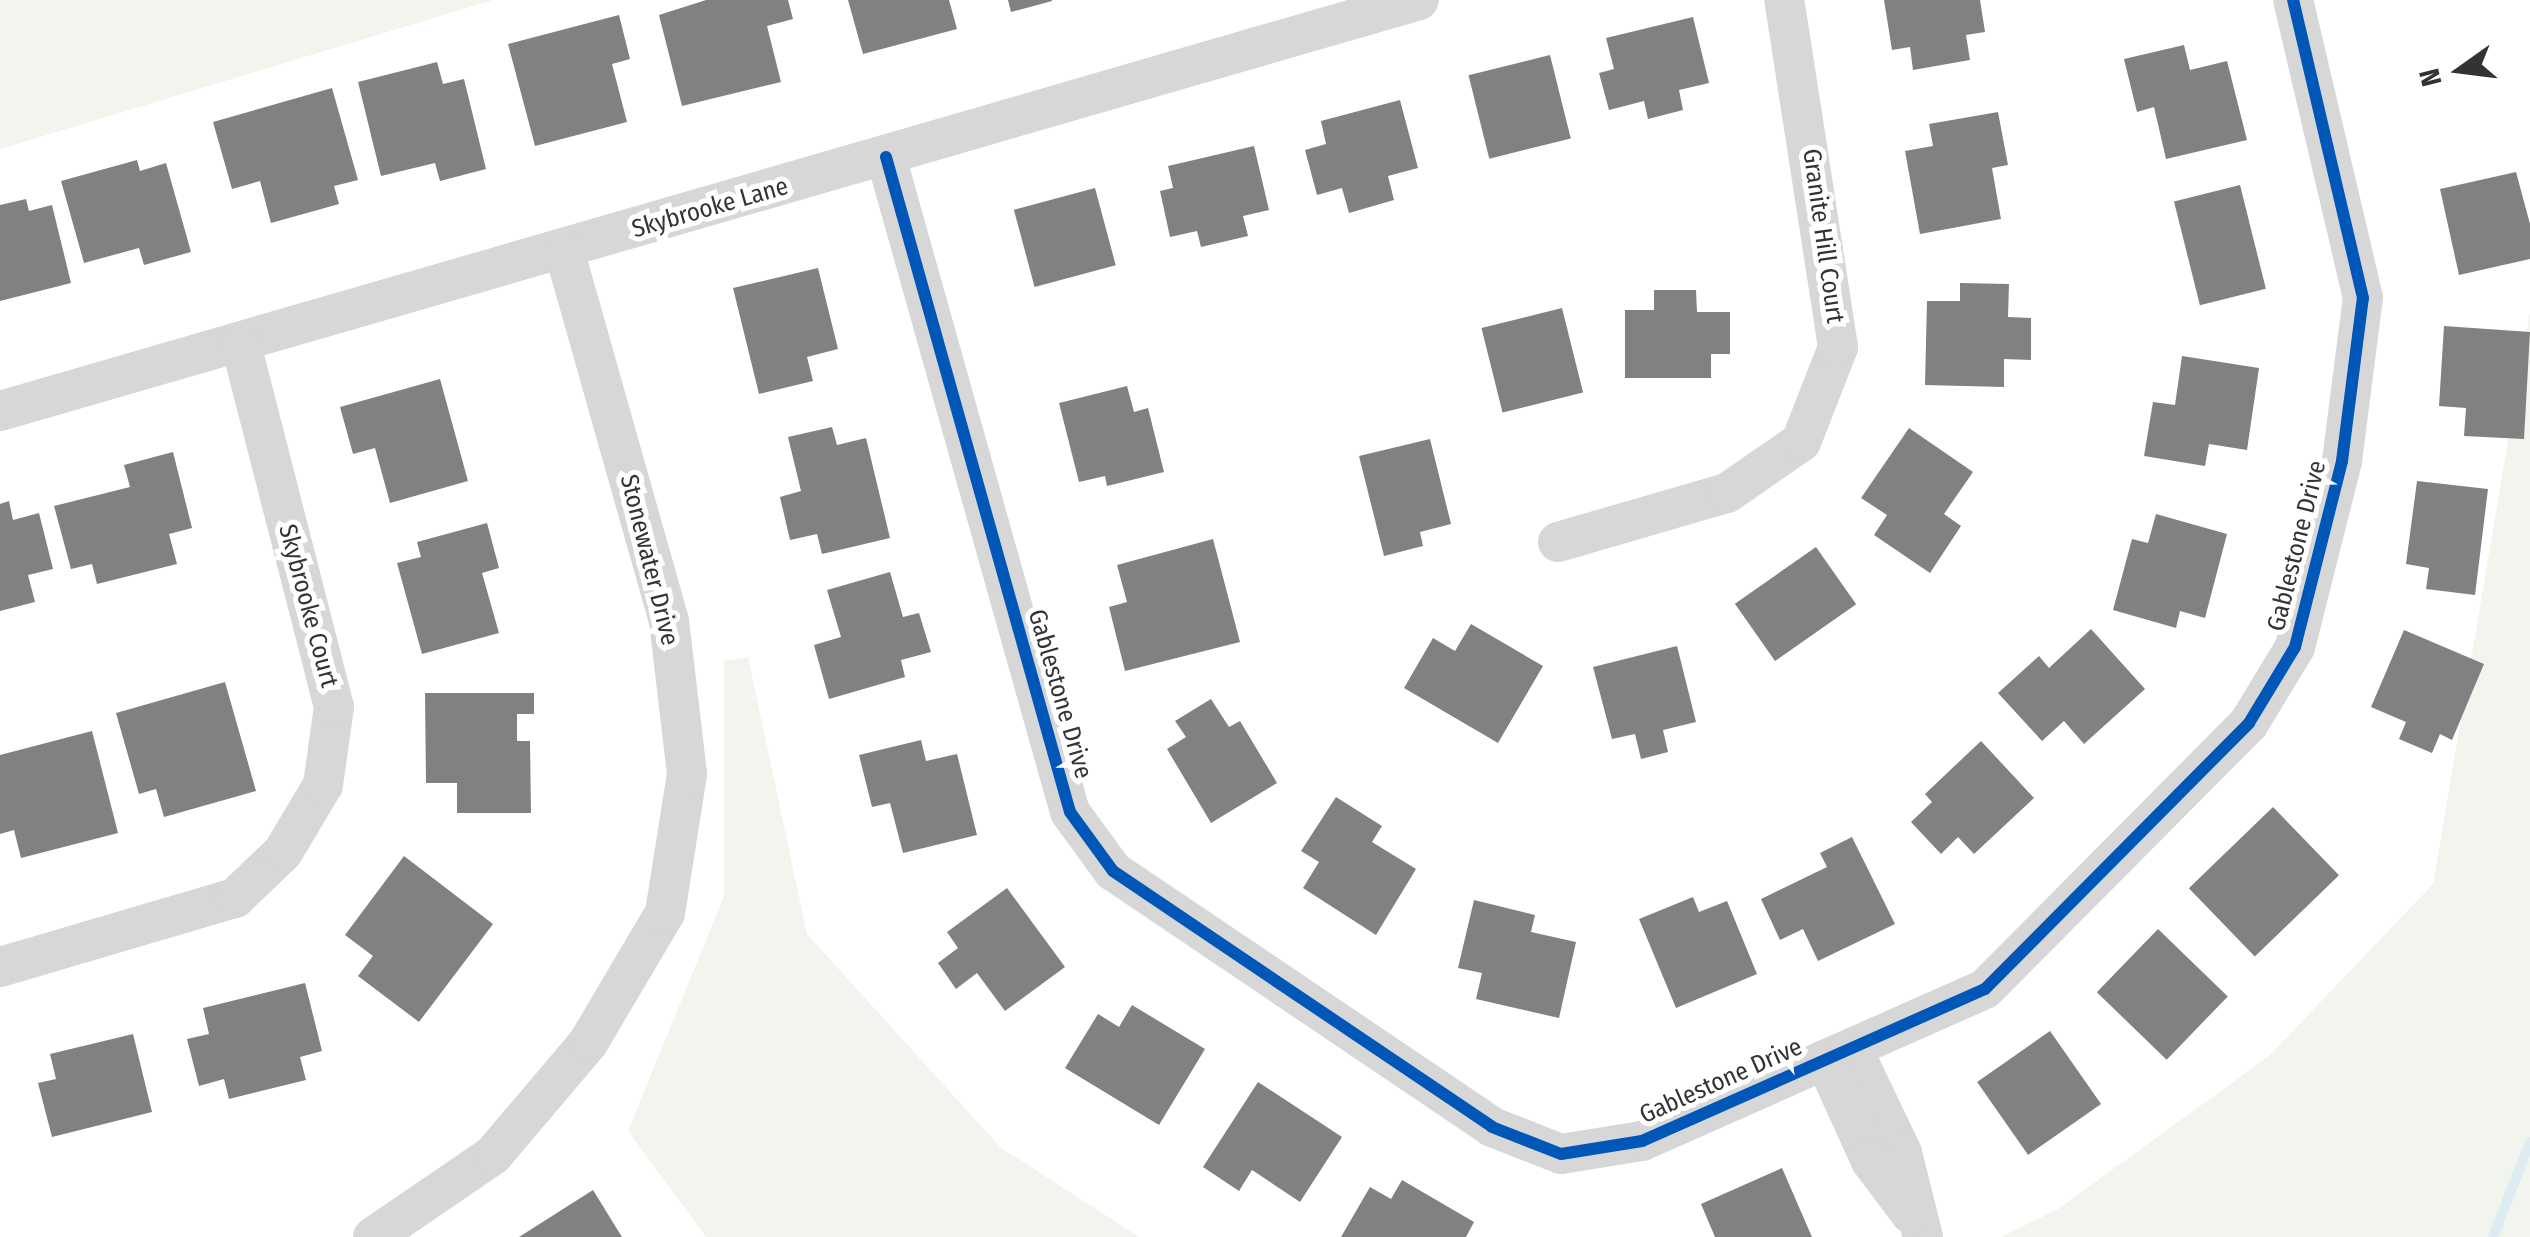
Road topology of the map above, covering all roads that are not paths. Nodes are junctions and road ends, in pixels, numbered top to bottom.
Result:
1 (1419, 0) edge
2 (1784, 0) edge
3 (2293, 0) edge
4 (886, 157) junction
5 (564, 250) junction
6 (240, 342) junction
7 (0, 411) edge
8 (1558, 542) dead end
9 (0, 967) edge
10 (1839, 1054) junction
11 (1920, 1229) edge
12 (381, 1235) edge

1 - 4 street, Skybrooke Lane
2 - 8 street, Granite Hill Court
3 - 10 street, Gablestone Drive
4 - 5 street, Skybrooke Lane
4 - 10 street, Gablestone Drive
5 - 6 street, Skybrooke Lane
5 - 12 street, Stonewater Drive
6 - 7 street, Skybrooke Lane
6 - 9 street, Skybrooke Court
10 - 11 street

